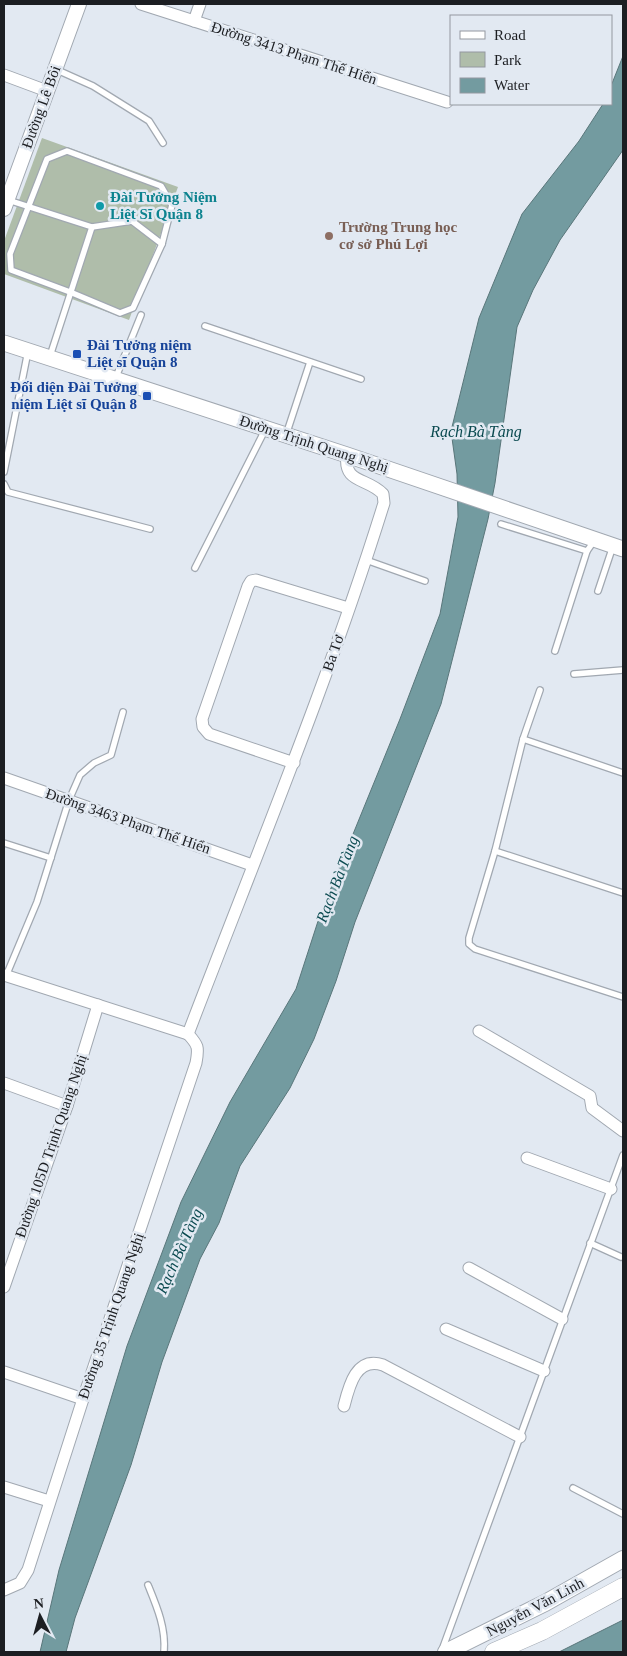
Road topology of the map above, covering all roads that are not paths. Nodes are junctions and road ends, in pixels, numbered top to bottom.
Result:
1 (79, 4) edge
2 (142, 4) edge
3 (200, 4) edge
4 (194, 21) junction
5 (55, 69) junction
6 (4, 75) edge
7 (47, 91) junction
8 (447, 102) dead end
9 (163, 144) dead end
10 (7, 196) edge
11 (28, 206) junction
12 (92, 227) junction
13 (162, 244) junction
14 (70, 292) junction
15 (141, 315) dead end
16 (205, 326) dead end
17 (4, 343) edge
18 (28, 351) junction
19 (49, 358) junction
20 (310, 362) junction
21 (115, 379) junction
22 (361, 379) dead end
23 (266, 428) junction
24 (286, 434) junction
25 (347, 455) junction
26 (4, 472) edge
27 (4, 484) edge
28 (501, 524) dead end
29 (150, 529) dead end
30 (591, 545) junction
31 (618, 547) edge
32 (366, 560) junction
33 (195, 568) dead end
34 (426, 581) dead end
35 (598, 592) dead end
36 (348, 608) junction
37 (555, 651) dead end
38 (623, 670) edge
39 (574, 674) dead end
40 (540, 690) dead end
41 (123, 712) dead end
42 (523, 739) junction
43 (294, 764) junction
44 (623, 774) edge
45 (4, 778) edge
46 (69, 800) junction
47 (4, 843) edge
48 (495, 851) junction
49 (51, 858) junction
50 (252, 865) junction
51 (623, 893) edge
52 (5, 976) edge
53 (623, 997) edge
54 (98, 1005) junction
55 (479, 1031) dead end
56 (188, 1034) junction
57 (4, 1083) edge
58 (67, 1106) junction
59 (623, 1131) edge
60 (623, 1155) edge
61 (527, 1158) dead end
62 (610, 1189) junction
63 (590, 1243) junction
64 (621, 1257) dead end
65 (469, 1268) dead end
66 (4, 1287) edge
67 (562, 1319) junction
68 (446, 1329) dead end
69 (544, 1371) junction
70 (4, 1372) edge
71 (82, 1399) junction
72 (344, 1406) dead end
73 (520, 1437) junction
74 (4, 1487) edge
75 (573, 1488) dead end
76 (49, 1501) junction
77 (623, 1514) edge
78 (623, 1559) edge
79 (148, 1585) dead end
80 (623, 1588) edge
81 (4, 1590) edge
82 (164, 1652) edge
83 (441, 1652) edge
84 (446, 1652) edge
85 (494, 1652) edge

1 - 5 street, Đường Lê Bôi
2 - 4 street, Đường 3413 Phạm Thế Hiển
3 - 4 street
4 - 8 street, Đường 3413 Phạm Thế Hiển
5 - 7 street, Đường Lê Bôi
5 - 9 lane
6 - 7 street
7 - 10 street, Đường Lê Bôi
10 - 11 lane
11 - 12 lane
11 - 13 lane
11 - 14 lane
12 - 13 lane
12 - 14 lane
13 - 14 lane
14 - 19 lane
15 - 21 lane
16 - 20 lane
17 - 18 main road, Đường Trịnh Quang Nghị
18 - 19 main road, Đường Trịnh Quang Nghị
18 - 26 lane
19 - 21 main road, Đường Trịnh Quang Nghị
20 - 22 lane
20 - 24 lane
21 - 23 main road, Đường Trịnh Quang Nghị
23 - 24 main road, Đường Trịnh Quang Nghị
23 - 33 lane
24 - 25 main road, Đường Trịnh Quang Nghị
25 - 30 main road, Đường Trịnh Quang Nghị
25 - 32 street, Ba Tơ
27 - 29 lane
28 - 30 lane
30 - 31 main road, Đường Trịnh Quang Nghị
30 - 37 lane
31 - 35 lane
32 - 34 lane
32 - 36 street, Ba Tơ
36 - 43 street, Ba Tơ
36 - 43 street
38 - 39 lane
40 - 42 lane
41 - 46 lane
42 - 44 lane
42 - 48 lane
43 - 50 street, Ba Tơ
45 - 46 street, Đường 3463 Phạm Thế Hiển
46 - 49 lane
46 - 50 street, Đường 3463 Phạm Thế Hiển
47 - 49 lane
48 - 51 lane
48 - 53 lane
49 - 52 lane
50 - 56 street, Ba Tơ
52 - 54 street
54 - 56 street
54 - 58 street, Đường 105D Trịnh Quang Nghị
55 - 59 street
56 - 71 street, Đường 35 Trịnh Quang Nghị
57 - 58 street
58 - 66 street, Đường 105D Trịnh Quang Nghị
60 - 62 lane
61 - 62 street
62 - 63 lane
63 - 64 lane
63 - 67 lane
65 - 67 street
67 - 69 lane
68 - 69 street
69 - 73 lane
70 - 71 street
71 - 76 street, Đường 35 Trịnh Quang Nghị
72 - 73 street
73 - 83 lane
74 - 76 street
75 - 77 lane
76 - 81 street, Đường 35 Trịnh Quang Nghị
78 - 84 main road, Nguyễn Văn Linh
79 - 82 lane
80 - 85 highway, Nguyễn Văn Linh

